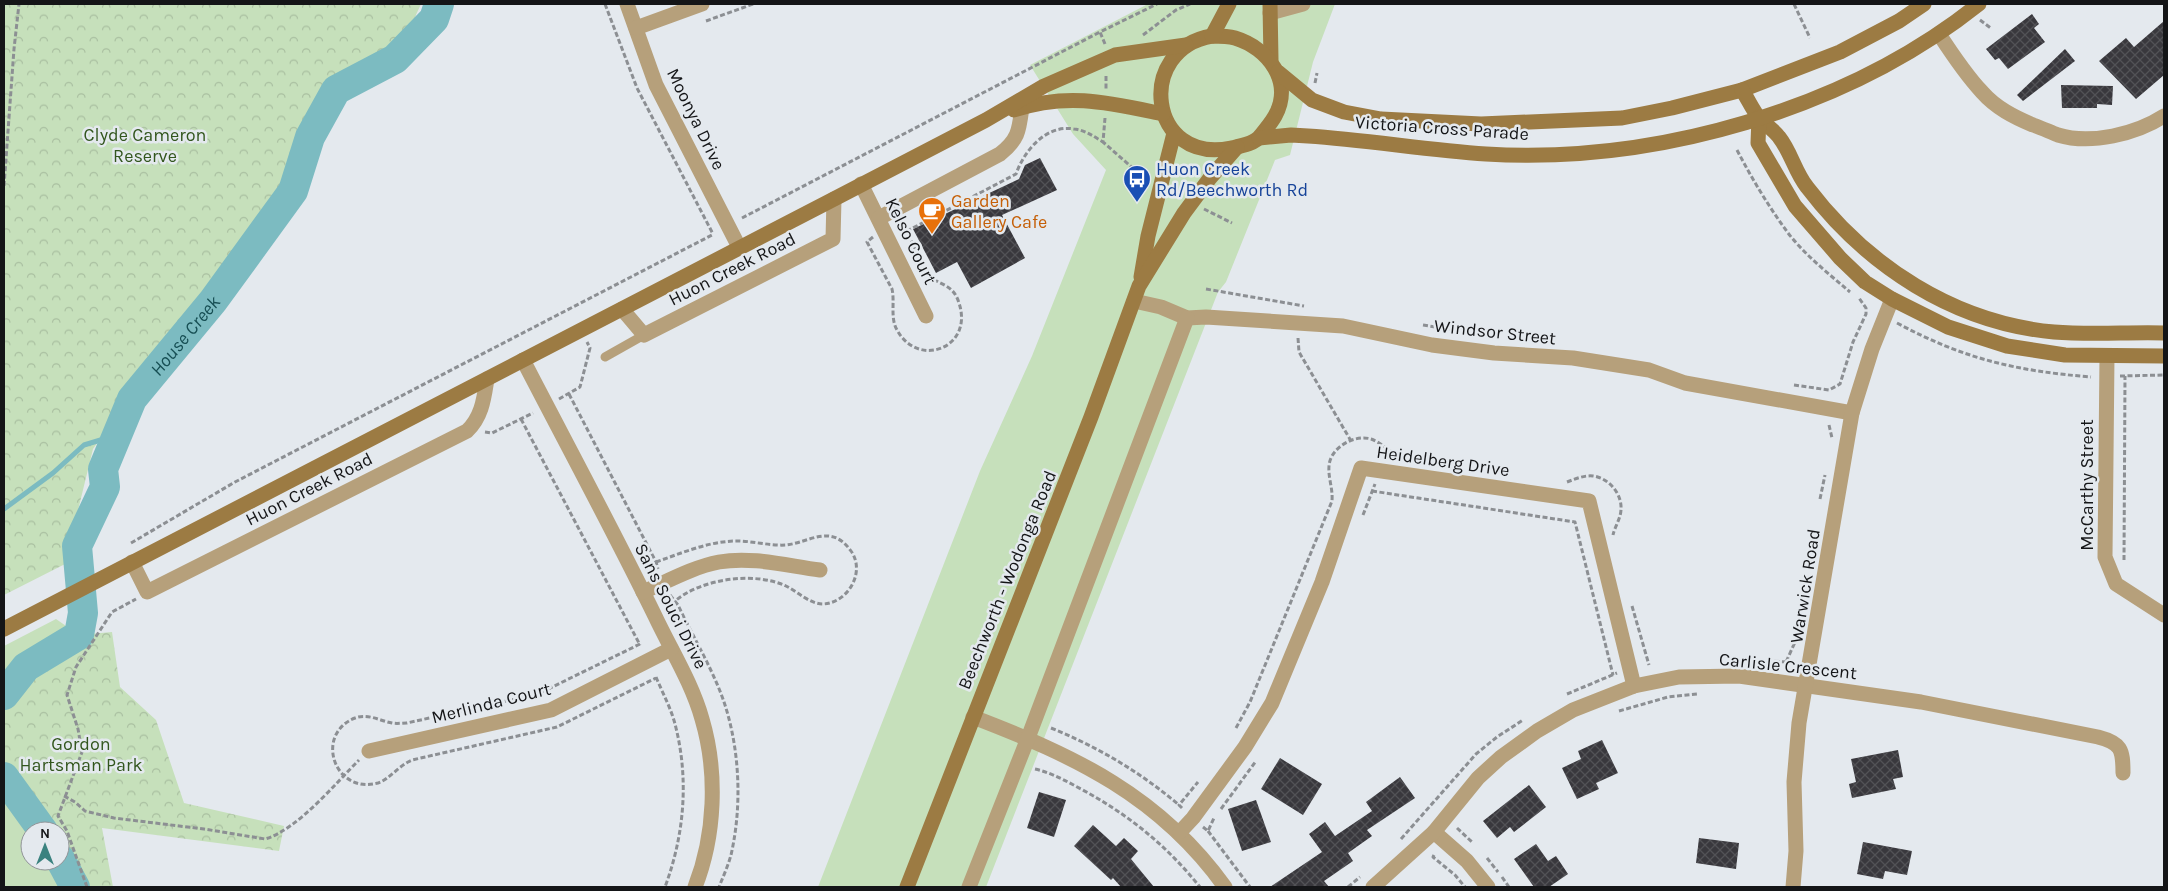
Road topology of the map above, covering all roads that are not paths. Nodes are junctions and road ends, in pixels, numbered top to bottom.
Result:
1 (627, 4) edge
2 (702, 4) edge
3 (1229, 4) edge
4 (1303, 4) edge
5 (1924, 4) edge
6 (1979, 4) edge
7 (1270, 9) edge
8 (636, 28) junction
9 (1939, 34) junction
10 (1212, 36) junction
11 (1186, 45) junction
12 (1275, 66) junction
13 (1742, 90) junction
14 (1022, 107) junction
15 (1163, 114) junction
16 (2164, 116) edge
17 (1759, 117) junction
18 (986, 120) junction
19 (1174, 133) junction
20 (1259, 138) junction
21 (1238, 147) junction
22 (861, 184) junction
23 (834, 199) junction
24 (882, 224) junction
25 (739, 247) junction
26 (1906, 281) junction
27 (1139, 286) junction
28 (1892, 299) junction
29 (1134, 301) junction
30 (622, 308) junction
31 (926, 316) dead end
32 (1187, 318) junction
33 (2164, 332) edge
34 (644, 335) junction
35 (2107, 356) junction
36 (2164, 356) edge
37 (605, 357) dead end
38 (523, 360) junction
39 (486, 379) junction
40 (1852, 413) junction
41 (132, 562) junction
42 (820, 570) dead end
43 (643, 592) junction
44 (2164, 615) edge
45 (4, 629) edge
46 (671, 649) junction
47 (1808, 684) junction
48 (1634, 686) junction
49 (973, 717) junction
50 (1028, 738) junction
51 (368, 751) road end
52 (2123, 772) dead end
53 (1180, 832) junction
54 (1439, 836) junction
55 (695, 887) edge
56 (907, 887) edge
57 (969, 887) edge
58 (1225, 887) edge
59 (1373, 887) edge
60 (1488, 887) edge
61 (1793, 887) edge

1 - 8 street, Moonya Drive
2 - 8 street
3 - 10 main road
4 - 7 street
5 - 13 main road, Victoria Cross Parade
6 - 9 main road, Victoria Cross Parade
7 - 12 main road
8 - 25 street, Moonya Drive
9 - 16 street
9 - 17 main road, Victoria Cross Parade
10 - 11 main road
10 - 12 main road
11 - 15 main road
11 - 18 main road, Huon Creek Road
12 - 13 main road, Victoria Cross Parade
12 - 20 main road
13 - 17 main road
14 - 15 main road, Huon Creek Road
14 - 18 main road, Huon Creek Road
14 - 24 street
15 - 19 main road
17 - 20 main road, Victoria Cross Parade
17 - 26 main road
17 - 28 main road
18 - 22 main road, Huon Creek Road
19 - 21 main road
19 - 27 main road, Beechworth - Wodonga Road
20 - 21 main road
21 - 27 main road, Beechworth - Wodonga Road
22 - 23 main road, Huon Creek Road
22 - 24 street, Kelso Court
23 - 25 main road, Huon Creek Road
23 - 34 street, Huon Creek Road
24 - 31 street, Kelso Court
25 - 30 main road, Huon Creek Road
26 - 28 main road
26 - 33 main road
27 - 29 main road, Beechworth - Wodonga Road
28 - 35 main road
28 - 40 street, Warwick Road
29 - 32 street, Windsor Street
29 - 49 main road, Beechworth - Wodonga Road
30 - 34 street
30 - 38 main road, Huon Creek Road
32 - 40 street, Windsor Street
32 - 50 street
34 - 37 lane
35 - 36 main road
35 - 44 street, McCarthy Street
38 - 39 main road, Huon Creek Road
38 - 43 street, Sans Souci Drive
39 - 41 main road, Huon Creek Road
39 - 41 street, Huon Creek Road
40 - 47 street, Warwick Road
41 - 45 main road, Huon Creek Road
42 - 43 street
43 - 46 street, Sans Souci Drive
46 - 51 street, Merlinda Court
46 - 55 street, Sans Souci Drive
47 - 48 street, Carlisle Crescent
47 - 52 street, Carlisle Crescent
47 - 61 street, Warwick Road
48 - 53 street, Heidelberg Drive
48 - 54 street, Carlisle Crescent
49 - 50 street
49 - 56 main road, Beechworth - Wodonga Road
50 - 53 street
50 - 57 street
53 - 58 street
54 - 59 street, Carlisle Crescent
54 - 60 street

